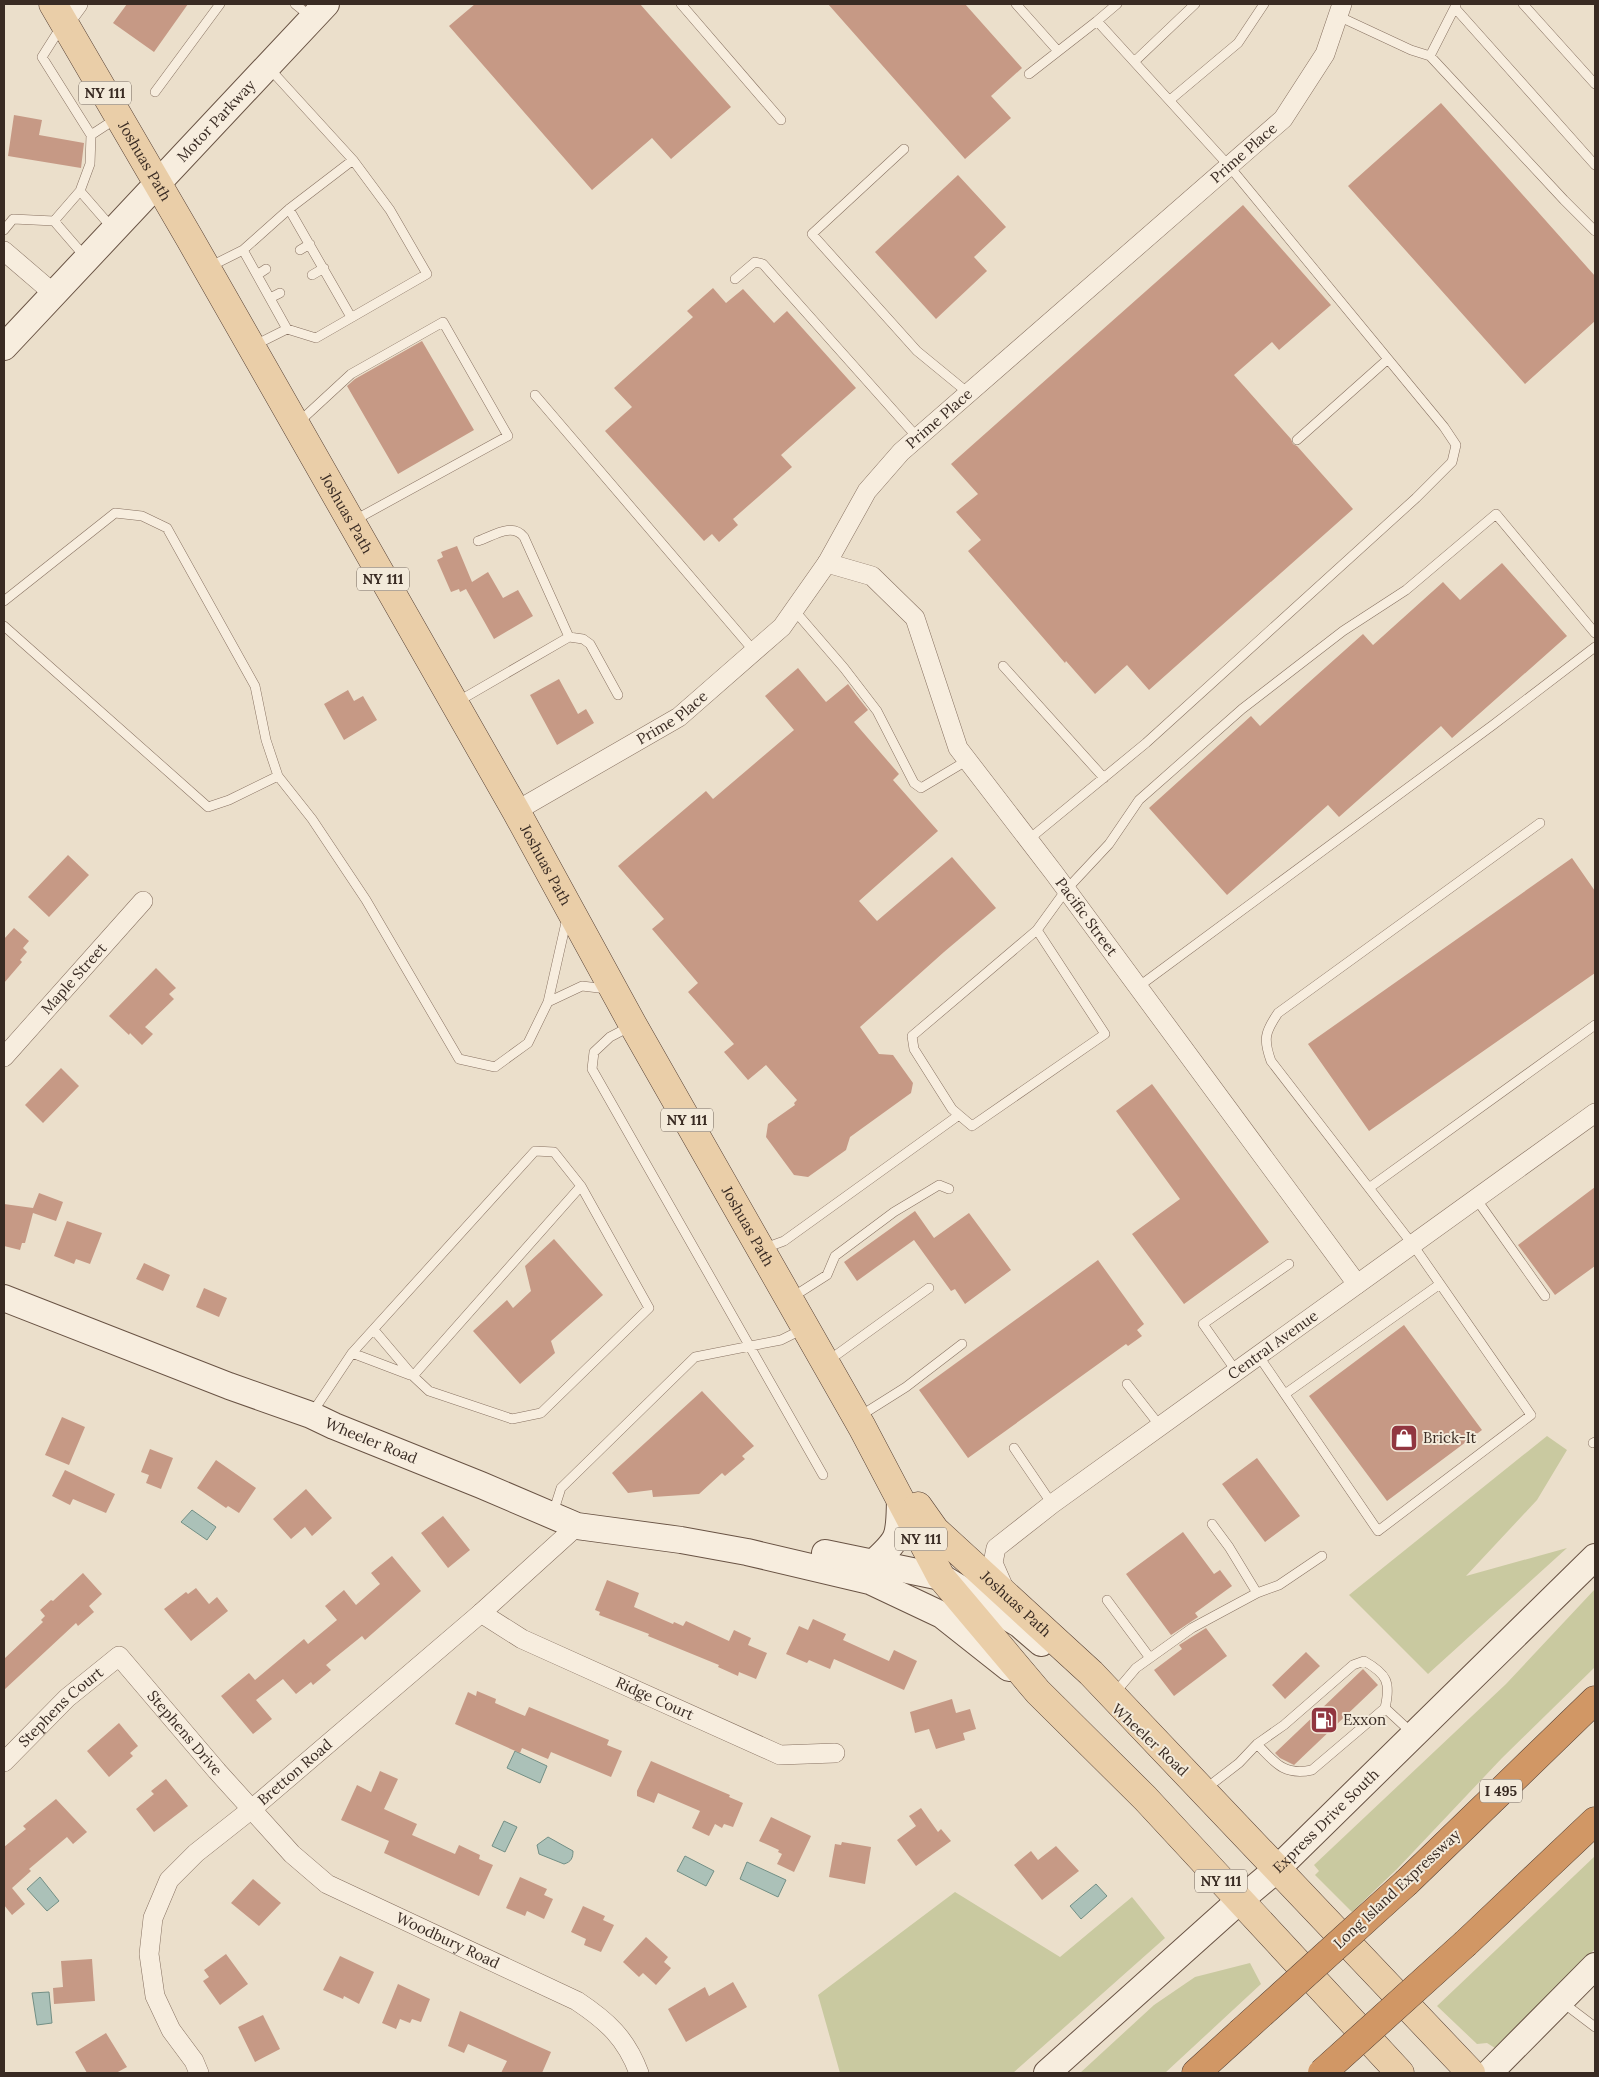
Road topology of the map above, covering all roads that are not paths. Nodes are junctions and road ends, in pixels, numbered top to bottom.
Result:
1 (220, 4) edge
2 (681, 4) edge
3 (1016, 4) edge
4 (1117, 4) edge
5 (1195, 4) edge
6 (1264, 4) edge
7 (1523, 4) edge
8 (1456, 6) edge
9 (311, 8) edge
10 (65, 10) edge
11 (1340, 10) edge
12 (1097, 21) junction
13 (1057, 50) junction
14 (1430, 56) junction
15 (1135, 61) junction
16 (267, 66) junction
17 (1029, 74) dead end
18 (1594, 79) edge
19 (155, 92) dead end
20 (1170, 100) junction
21 (119, 117) junction
22 (780, 120) dead end
23 (91, 135) junction
24 (904, 149) dead end
25 (353, 160) junction
26 (1595, 165) edge
27 (1229, 166) junction
28 (157, 182) junction
29 (80, 191) junction
30 (289, 209) junction
31 (54, 221) junction
32 (114, 229) junction
33 (4, 230) edge
34 (1595, 231) edge
35 (310, 244) junction
36 (244, 250) junction
37 (300, 250) dead end
38 (4, 251) edge
39 (86, 258) junction
40 (206, 268) junction
41 (324, 268) junction
42 (266, 269) dead end
43 (257, 274) junction
44 (312, 275) dead end
45 (735, 279) dead end
46 (53, 293) junction
47 (280, 293) dead end
48 (270, 298) junction
49 (351, 317) junction
50 (287, 328) junction
51 (4, 347) edge
52 (251, 348) junction
53 (1388, 359) junction
54 (967, 392) junction
55 (534, 395) dead end
56 (296, 425) junction
57 (917, 437) junction
58 (1297, 440) dead end
59 (351, 522) junction
60 (478, 541) dead end
61 (827, 563) junction
62 (4, 601) edge
63 (794, 610) junction
64 (4, 626) edge
65 (1595, 633) edge
66 (569, 637) junction
67 (1595, 647) edge
68 (754, 651) junction
69 (1003, 666) dead end
70 (618, 695) dead end
71 (454, 704) junction
72 (968, 760) junction
73 (278, 776) junction
74 (1104, 778) junction
75 (516, 811) junction
76 (1540, 823) dead end
77 (1028, 840) junction
78 (1066, 890) junction
79 (143, 901) dead end
80 (569, 908) junction
81 (1037, 930) junction
82 (1138, 987) junction
83 (615, 991) junction
84 (548, 1002) junction
85 (633, 1025) junction
86 (1595, 1025) edge
87 (4, 1057) edge
88 (1595, 1113) edge
89 (959, 1116) junction
90 (581, 1186) junction
91 (1369, 1188) junction
92 (949, 1189) dead end
93 (1477, 1200) junction
94 (1413, 1245) junction
95 (761, 1249) junction
96 (1289, 1264) dead end
97 (1357, 1284) junction
98 (1440, 1284) junction
99 (929, 1288) dead end
100 (1545, 1296) dead end
101 (4, 1298) edge
102 (789, 1299) junction
103 (805, 1328) junction
104 (374, 1330) junction
105 (962, 1344) dead end
106 (748, 1347) junction
107 (352, 1353) junction
108 (1258, 1355) junction
109 (825, 1363) junction
110 (1236, 1372) junction
111 (413, 1376) junction
112 (1127, 1384) dead end
113 (1285, 1394) junction
114 (311, 1415) junction
115 (859, 1423) junction
116 (1160, 1426) junction
117 (1014, 1448) dead end
118 (823, 1475) dead end
119 (900, 1500) junction
120 (1052, 1504) junction
121 (552, 1516) junction
122 (1212, 1524) dead end
123 (577, 1526) junction
124 (747, 1552) junction
125 (1322, 1556) dead end
126 (1595, 1557) edge
127 (873, 1563) junction
128 (941, 1577) junction
129 (1257, 1593) junction
130 (1008, 1598) junction
131 (1107, 1600) dead end
132 (481, 1613) junction
133 (119, 1656) joint
134 (1150, 1658) junction
135 (1038, 1692) junction
136 (1113, 1696) junction
137 (1595, 1700) edge
138 (1385, 1708) junction
139 (1414, 1735) junction
140 (1257, 1744) junction
141 (835, 1753) dead end
142 (4, 1762) edge
143 (1182, 1769) junction
144 (1203, 1791) junction
145 (252, 1808) junction
146 (1595, 1821) edge
147 (1277, 1869) junction
148 (1240, 1901) junction
149 (1595, 1966) edge
150 (1560, 2000) junction
151 (1595, 2027) edge
152 (199, 2073) edge
153 (639, 2073) edge
154 (1047, 2073) edge
155 (1196, 2073) edge
156 (1322, 2073) edge
157 (1400, 2073) edge
158 (1471, 2073) edge
159 (1489, 2073) edge

1 - 19 lane
2 - 22 lane
3 - 13 lane
4 - 12 lane
5 - 15 lane
6 - 20 lane
7 - 18 lane
8 - 14 lane
8 - 26 lane
9 - 16 main road, Motor Parkway
10 - 21 main road, Joshuas Path / NY 111
10 - 23 lane
11 - 14 lane
11 - 27 street, Prime Place
12 - 13 lane
12 - 15 lane
13 - 17 lane
14 - 34 lane
15 - 20 lane
16 - 25 lane
16 - 28 main road, Motor Parkway
20 - 27 lane
21 - 23 lane
21 - 28 main road, Joshuas Path / NY 111
23 - 29 lane
24 - 54 lane
25 - 30 lane
25 - 49 lane
27 - 53 lane
27 - 54 street, Prime Place
28 - 32 main road, Motor Parkway
28 - 40 main road, Joshuas Path / NY 111
29 - 31 lane
29 - 32 lane
30 - 35 lane
30 - 36 lane
31 - 33 lane
31 - 39 lane
32 - 39 main road, Motor Parkway
35 - 37 lane
35 - 41 lane
36 - 40 lane
36 - 43 lane
38 - 46 street
39 - 46 main road, Motor Parkway
40 - 52 main road, Joshuas Path / NY 111
41 - 44 lane
41 - 49 lane
42 - 43 lane
43 - 48 lane
45 - 57 lane
46 - 51 main road, Motor Parkway
47 - 48 lane
48 - 50 lane
49 - 50 lane
50 - 52 lane
52 - 56 main road, Joshuas Path / NY 111
53 - 58 lane
53 - 74 lane
54 - 57 street, Prime Place
55 - 68 lane
56 - 59 main road, Joshuas Path / NY 111
56 - 59 lane
57 - 61 street, Prime Place
59 - 71 main road, Joshuas Path / NY 111
60 - 66 lane
61 - 63 street, Prime Place
61 - 72 street, Pacific Street
62 - 73 lane
63 - 68 street, Prime Place
63 - 72 lane
64 - 73 lane
65 - 78 lane
66 - 70 lane
66 - 71 lane
67 - 82 lane
68 - 75 street, Prime Place
69 - 74 lane
71 - 75 main road, Joshuas Path / NY 111
72 - 77 street, Pacific Street
73 - 84 lane
74 - 77 lane
75 - 80 main road, Joshuas Path / NY 111
76 - 91 lane
77 - 78 street, Pacific Street
78 - 81 lane
78 - 82 street, Pacific Street
79 - 87 street, Maple Street
80 - 83 main road, Joshuas Path / NY 111
80 - 84 lane
81 - 89 lane
81 - 89 lane
82 - 97 street, Pacific Street
83 - 84 lane
83 - 85 main road, Joshuas Path / NY 111
85 - 95 main road, Joshuas Path / NY 111
85 - 106 lane
86 - 91 lane
88 - 93 street, Central Avenue
89 - 95 lane
90 - 104 lane
90 - 111 lane
90 - 111 lane
91 - 94 lane
92 - 102 lane
93 - 94 street, Central Avenue
93 - 100 lane
94 - 97 street, Central Avenue
94 - 98 lane
95 - 102 main road, Joshuas Path / NY 111
96 - 110 lane
97 - 108 street, Central Avenue
98 - 113 lane
98 - 113 lane
99 - 109 lane
101 - 114 main road, Wheeler Road
102 - 103 main road, Joshuas Path / NY 111
103 - 106 lane
103 - 109 main road, Joshuas Path / NY 111
104 - 107 lane
104 - 111 lane
105 - 115 lane
106 - 118 lane
106 - 121 lane
107 - 111 lane
107 - 114 lane
108 - 110 street, Central Avenue
108 - 113 lane
109 - 115 main road, Joshuas Path / NY 111
110 - 116 street, Central Avenue
112 - 116 lane
114 - 121 main road, Wheeler Road
115 - 119 main road, Joshuas Path / NY 111
115 - 130 main road, Joshuas Path / NY 111
116 - 120 street, Central Avenue
117 - 120 lane
119 - 127 main road
119 - 128 main road, Joshuas Path / NY 111
120 - 130 street, Central Avenue
121 - 123 main road, Wheeler Road
122 - 129 lane
123 - 124 main road, Wheeler Road
123 - 132 street, Bretton Road
124 - 127 main road, Wheeler Road
124 - 135 main road, Wheeler Road
125 - 129 lane
126 - 139 main road, Express Drive South
127 - 128 main road, Wheeler Road
128 - 135 main road, Joshuas Path / NY 111
128 - 143 main road, Wheeler Road
129 - 134 lane
130 - 136 main road, Joshuas Path / NY 111
131 - 134 lane
132 - 141 street, Ridge Court
132 - 145 street, Bretton Road
133 - 142 street, Stephens Court
133 - 145 street, Stephens Drive
134 - 136 lane
135 - 148 main road, Wheeler Road / NY 111
136 - 143 main road, Joshuas Path / NY 111
137 - 155 highway, Long Island Expressway / I 495, bridge
138 - 139 lane
138 - 140 lane
138 - 140 lane
139 - 147 main road, Express Drive South
140 - 144 lane
143 - 144 main road, Wheeler Road / NY 111
144 - 147 main road, Wheeler Road / NY 111
145 - 152 street, Bretton Road
145 - 153 street, Woodbury Road
146 - 156 highway, bridge
147 - 148 main road, Express Drive South
147 - 158 main road, Wheeler Road / NY 111
148 - 154 main road, Express Drive South
148 - 157 main road, Wheeler Road / NY 111
149 - 150 main road
150 - 151 lane
150 - 159 main road

